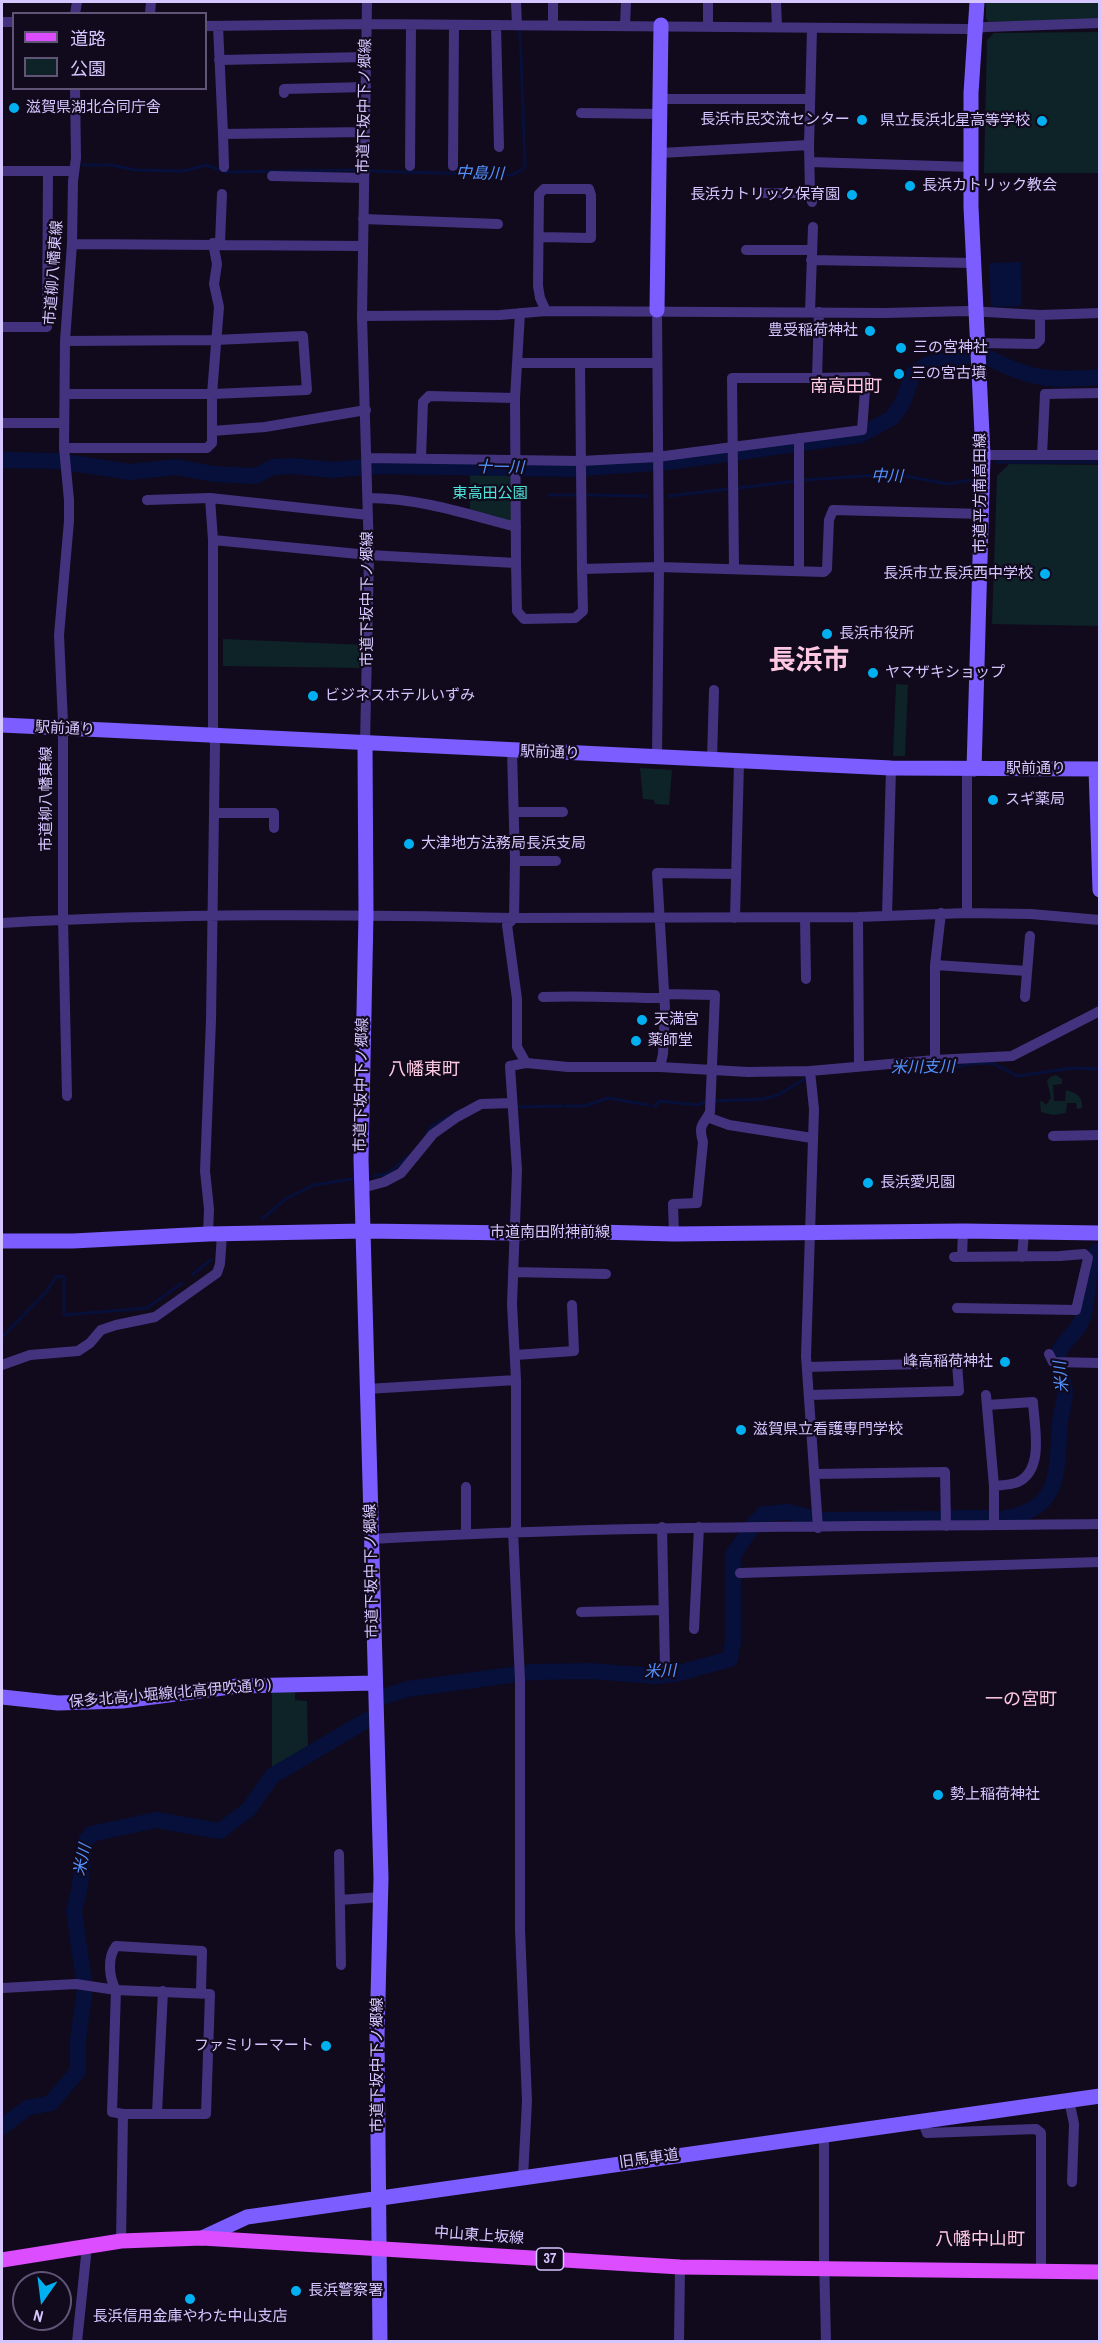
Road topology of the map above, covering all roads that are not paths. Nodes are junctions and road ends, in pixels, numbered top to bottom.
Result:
1 (367, 2) edge
2 (516, 2) edge
3 (553, 2) edge
4 (626, 2) edge
5 (708, 2) edge
6 (776, 2) edge
7 (977, 2) edge
8 (1100, 23) edge
9 (367, 24) junction
10 (411, 25) junction
11 (454, 25) junction
12 (496, 25) junction
13 (517, 25) junction
14 (553, 25) junction
15 (625, 25) junction
16 (661, 25) junction
17 (207, 26) edge
18 (218, 26) junction
19 (708, 26) junction
20 (777, 27) junction
21 (812, 28) junction
22 (976, 28) junction
23 (366, 57) junction
24 (219, 60) junction
25 (366, 87) junction
26 (75, 90) edge
27 (284, 93) dead end
28 (810, 99) junction
29 (660, 107) junction
30 (581, 113) dead end
31 (365, 132) junction
32 (223, 134) junction
33 (809, 145) junction
34 (499, 147) dead end
35 (660, 153) junction
36 (810, 162) junction
37 (224, 166) dead end
38 (410, 166) dead end
39 (453, 166) dead end
40 (971, 167) junction
41 (2, 171) edge
42 (48, 171) junction
43 (74, 171) junction
44 (364, 172) junction
45 (272, 176) dead end
46 (764, 193) dead end
47 (222, 194) dead end
48 (363, 219) junction
49 (498, 224) dead end
50 (813, 227) dead end
51 (539, 237) junction
52 (72, 243) junction
53 (217, 243) junction
54 (363, 246) junction
55 (746, 250) dead end
56 (812, 255) junction
57 (973, 263) junction
58 (546, 310) junction
59 (657, 310) junction
60 (815, 312) junction
61 (520, 313) junction
62 (975, 313) junction
63 (1100, 313) edge
64 (1040, 315) junction
65 (362, 316) junction
66 (2, 327) edge
67 (64, 340) junction
68 (215, 340) junction
69 (978, 353) junction
70 (518, 363) junction
71 (657, 363) junction
72 (580, 364) junction
73 (817, 378) junction
74 (1100, 393) edge
75 (65, 394) junction
76 (212, 394) junction
77 (515, 399) junction
78 (366, 410) junction
79 (2, 423) edge
80 (64, 423) junction
81 (212, 430) junction
82 (799, 443) junction
83 (734, 452) junction
84 (983, 455) junction
85 (1042, 455) junction
86 (1100, 455) edge
87 (65, 458) junction
88 (422, 458) junction
89 (657, 462) junction
90 (368, 464) junction
91 (516, 465) junction
92 (581, 466) junction
93 (210, 498) junction
94 (368, 498) junction
95 (147, 500) dead end
96 (368, 514) junction
97 (983, 514) junction
98 (516, 527) junction
99 (213, 540) junction
100 (369, 555) junction
101 (516, 563) junction
102 (659, 567) junction
103 (582, 569) junction
104 (734, 569) junction
105 (799, 571) junction
106 (714, 690) dead end
107 (2, 725) edge
108 (63, 730) junction
109 (215, 736) junction
110 (365, 744) junction
111 (512, 752) junction
112 (657, 757) junction
113 (712, 760) junction
114 (739, 762) junction
115 (891, 768) junction
116 (971, 769) junction
117 (1098, 770) edge
118 (514, 812) junction
119 (563, 812) dead end
120 (214, 813) junction
121 (274, 828) dead end
122 (515, 861) junction
123 (556, 861) dead end
124 (735, 874) junction
125 (1100, 890) edge
126 (941, 913) junction
127 (968, 913) junction
128 (366, 914) junction
129 (887, 916) junction
130 (212, 917) junction
131 (858, 917) junction
132 (514, 918) junction
133 (735, 918) junction
134 (805, 918) junction
135 (63, 919) junction
136 (660, 920) junction
137 (1100, 920) edge
138 (2, 923) edge
139 (1030, 936) dead end
140 (935, 965) junction
141 (1027, 971) junction
142 (806, 979) dead end
143 (664, 996) junction
144 (543, 997) dead end
145 (1025, 997) dead end
146 (1100, 1011) edge
147 (935, 1060) junction
148 (526, 1063) junction
149 (859, 1066) junction
150 (660, 1067) junction
151 (712, 1070) junction
152 (810, 1071) junction
153 (67, 1096) dead end
154 (512, 1103) junction
155 (707, 1117) junction
156 (1100, 1135) edge
157 (1053, 1136) dead end
158 (812, 1138) junction
159 (362, 1188) junction
160 (364, 1231) junction
161 (963, 1232) junction
162 (1097, 1232) edge
163 (514, 1233) junction
164 (810, 1233) junction
165 (1024, 1233) junction
166 (215, 1234) junction
167 (674, 1234) junction
168 (2, 1241) edge
169 (1022, 1257) junction
170 (513, 1272) junction
171 (606, 1275) dead end
172 (572, 1305) dead end
173 (957, 1308) dead end
174 (515, 1355) junction
175 (1055, 1359) dead end
176 (1100, 1363) edge
177 (2, 1365) edge
178 (807, 1366) junction
179 (516, 1380) junction
180 (367, 1389) junction
181 (809, 1395) junction
182 (814, 1473) junction
183 (994, 1486) junction
184 (465, 1487) dead end
185 (1100, 1524) edge
186 (994, 1525) junction
187 (946, 1526) junction
188 (662, 1527) junction
189 (699, 1527) junction
190 (818, 1528) junction
191 (514, 1531) junction
192 (466, 1534) junction
193 (372, 1539) junction
194 (1100, 1562) edge
195 (740, 1573) dead end
196 (663, 1610) junction
197 (581, 1612) dead end
198 (694, 1629) dead end
199 (665, 1667) dead end
200 (376, 1691) junction
201 (2, 1697) edge
202 (339, 1854) dead end
203 (381, 1897) junction
204 (340, 1900) junction
205 (341, 1965) dead end
206 (2, 1988) edge
207 (116, 1990) junction
208 (163, 1991) junction
209 (201, 1993) junction
210 (1100, 2096) edge
211 (1069, 2100) junction
212 (157, 2113) junction
213 (123, 2114) junction
214 (922, 2120) junction
215 (824, 2134) junction
216 (523, 2177) junction
217 (1072, 2182) dead end
218 (377, 2199) junction
219 (202, 2238) junction
220 (121, 2241) junction
221 (84, 2246) junction
222 (379, 2247) junction
223 (2, 2260) edge
224 (680, 2267) junction
225 (825, 2269) junction
226 (1041, 2271) junction
227 (1100, 2272) edge
228 (76, 2342) edge
229 (380, 2342) edge
230 (679, 2342) edge
231 (826, 2342) edge

1 - 9 street, 市道下坂中下ノ郷線
2 - 13 street
3 - 14 street
4 - 15 street
5 - 19 street
6 - 20 street
7 - 22 street, 市道平方南高田線
8 - 22 street
9 - 10 street
9 - 18 street
9 - 23 street, 市道下坂中下ノ郷線
10 - 11 street
10 - 38 street
11 - 12 street
11 - 39 street
12 - 13 street
12 - 34 street
13 - 14 street
14 - 15 street
15 - 16 street
16 - 19 street
16 - 29 street
17 - 18 street
18 - 24 street
19 - 20 street
20 - 21 street
21 - 22 street
21 - 28 street
22 - 40 street, 市道平方南高田線
23 - 24 street
23 - 25 street, 市道下坂中下ノ郷線
24 - 32 street
25 - 27 street
25 - 31 street, 市道下坂中下ノ郷線
26 - 43 street, 市道柳八幡東線
28 - 29 street
28 - 33 street
29 - 30 street
29 - 35 street
31 - 32 street
31 - 44 street, 市道下坂中下ノ郷線
32 - 37 street
33 - 35 street
33 - 36 street
35 - 59 street
36 - 40 street
36 - 46 street
40 - 57 street, 市道平方南高田線
41 - 42 street
42 - 43 street
42 - 66 street
43 - 52 street, 市道柳八幡東線
44 - 45 street
44 - 48 street, 市道下坂中下ノ郷線
47 - 53 street
48 - 49 street
48 - 54 street, 市道下坂中下ノ郷線
50 - 56 street
51 - 51 street
51 - 58 street
52 - 53 street
52 - 67 street, 市道柳八幡東線
53 - 54 street
53 - 68 street
54 - 65 street, 市道下坂中下ノ郷線
55 - 56 street
56 - 57 street
56 - 60 street
57 - 62 street, 市道平方南高田線
58 - 59 street
58 - 61 street
59 - 60 street
59 - 71 street
60 - 62 street
60 - 73 street
61 - 65 street
61 - 70 street
62 - 64 street
62 - 69 street, 市道平方南高田線
63 - 64 street
64 - 69 street
65 - 78 street, 市道下坂中下ノ郷線
67 - 68 street
67 - 75 street, 市道柳八幡東線
68 - 76 street
68 - 76 street
69 - 84 street, 市道平方南高田線
70 - 72 street
70 - 77 street
71 - 72 street
71 - 89 street
72 - 92 street
73 - 82 street
73 - 83 street
74 - 85 street
75 - 76 street
75 - 80 street, 市道柳八幡東線
76 - 81 street
77 - 88 street
77 - 91 street
78 - 81 street
78 - 90 street, 市道下坂中下ノ郷線
79 - 80 street
80 - 87 street, 市道柳八幡東線
81 - 87 street
82 - 83 street
82 - 105 street
83 - 89 street
83 - 104 street
84 - 85 street
84 - 97 street, 市道平方南高田線
85 - 86 street
87 - 108 street, 市道柳八幡東線
88 - 90 street
88 - 91 street
89 - 92 street
89 - 102 street
90 - 94 street, 市道下坂中下ノ郷線
91 - 92 street
91 - 98 street
92 - 103 street
93 - 95 street
93 - 96 street
93 - 99 street
94 - 96 street, 市道下坂中下ノ郷線
94 - 98 street
96 - 100 street, 市道下坂中下ノ郷線
97 - 105 street
97 - 116 street, 市道平方南高田線
98 - 101 street
99 - 100 street
99 - 109 street
100 - 101 street
100 - 110 street, 市道下坂中下ノ郷線
101 - 103 street
102 - 103 street
102 - 104 street
102 - 112 street
104 - 105 street
106 - 113 street
107 - 108 street, 駅前通り
108 - 109 street, 駅前通り
108 - 135 street, 市道柳八幡東線
109 - 110 street, 駅前通り
109 - 120 street
110 - 111 street, 駅前通り
110 - 128 street, 市道下坂中下ノ郷線
111 - 112 street, 駅前通り
111 - 118 street
112 - 113 street, 駅前通り
113 - 114 street, 駅前通り
114 - 115 street, 駅前通り
114 - 124 street
115 - 116 street, 駅前通り
115 - 129 street
116 - 117 street, 駅前通り
116 - 127 street
117 - 125 street
118 - 119 street
118 - 122 street
120 - 121 street
120 - 130 street
122 - 123 street
122 - 132 street
124 - 133 street
124 - 136 street
126 - 127 street
126 - 129 street
126 - 140 street
127 - 137 street
128 - 130 street
128 - 132 street
128 - 159 street, 市道下坂中下ノ郷線
129 - 131 street
130 - 135 street
130 - 166 street
131 - 134 street
131 - 149 street
132 - 136 street
132 - 148 street
133 - 134 street
133 - 136 street
134 - 142 street
135 - 138 street
135 - 153 street, 市道柳八幡東線
136 - 143 street
139 - 141 street
140 - 141 street
140 - 147 street
141 - 145 street
143 - 144 street
143 - 150 street
143 - 151 street
146 - 147 street
147 - 149 street
148 - 150 street
148 - 154 street
149 - 152 street
150 - 151 street
151 - 152 street
151 - 155 street
152 - 158 street
154 - 159 street
154 - 163 street
155 - 158 street
155 - 167 street
156 - 157 street
158 - 164 street
159 - 160 street, 市道下坂中下ノ郷線
160 - 163 street, 市道南田附神前線
160 - 166 street, 市道南田附神前線
160 - 180 street, 市道下坂中下ノ郷線
161 - 164 street, 市道南田附神前線
161 - 165 street, 市道南田附神前線
161 - 169 street
162 - 165 street, 市道南田附神前線
163 - 167 street, 市道南田附神前線
163 - 170 street
164 - 167 street, 市道南田附神前線
164 - 178 street
165 - 169 street
166 - 168 street, 市道南田附神前線
166 - 177 street
169 - 173 street
170 - 171 street
170 - 174 street
172 - 174 street
174 - 179 street
175 - 176 street
178 - 181 street
178 - 181 street
179 - 180 street
179 - 191 street
180 - 193 street, 市道下坂中下ノ郷線
181 - 182 street
182 - 187 street
182 - 190 street
183 - 183 street
183 - 186 street
184 - 192 street
185 - 186 street
186 - 187 street
187 - 190 street
188 - 189 street
188 - 191 street
188 - 196 street
189 - 190 street
189 - 198 street
191 - 192 street
191 - 216 street
192 - 193 street
193 - 200 street, 市道下坂中下ノ郷線
194 - 195 street
196 - 197 street
196 - 199 street
200 - 201 street, 保多北高小堀線(北高伊吹通り)
200 - 203 street, 市道下坂中下ノ郷線
202 - 204 street
203 - 204 street
203 - 218 street, 市道下坂中下ノ郷線
204 - 205 street
206 - 207 street
207 - 208 street
207 - 209 street
207 - 213 street
208 - 209 street
208 - 212 street
209 - 212 street
210 - 211 street, 旧馬車道
211 - 214 street, 旧馬車道
211 - 217 street
212 - 213 street
213 - 220 street
214 - 215 street, 旧馬車道
214 - 226 street
215 - 216 street, 旧馬車道
215 - 225 street
216 - 218 street, 旧馬車道
218 - 219 street, 旧馬車道
218 - 222 street, 市道下坂中下ノ郷線
219 - 220 main road, 中山東上坂線 / 37
219 - 222 main road, 中山東上坂線 / 37
220 - 221 main road, 中山東上坂線 / 37
221 - 223 main road, 中山東上坂線 / 37
221 - 228 street
222 - 224 main road, 中山東上坂線 / 37
222 - 229 street, 市道下坂中下ノ郷線
224 - 225 main road, 中山東上坂線 / 37
224 - 230 street
225 - 226 main road, 中山東上坂線 / 37
225 - 231 street
226 - 227 main road, 中山東上坂線 / 37

